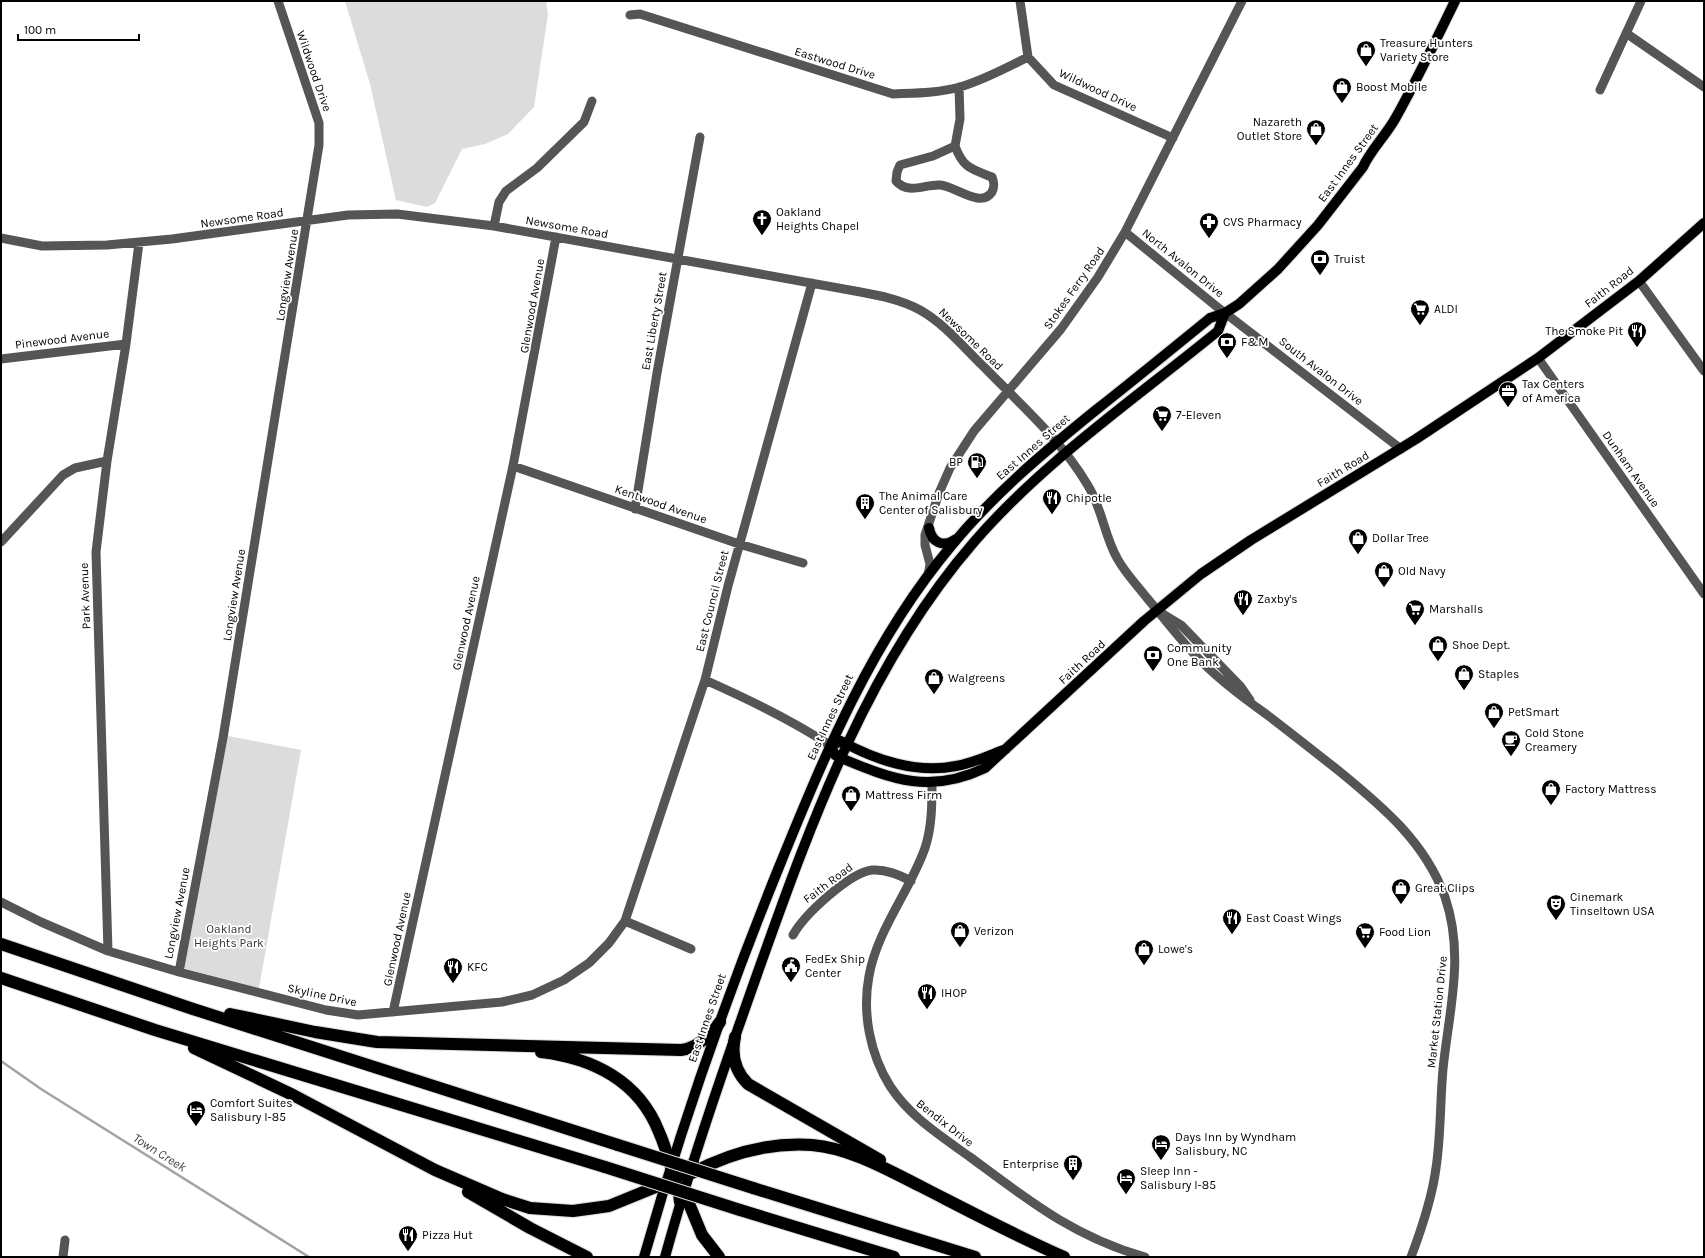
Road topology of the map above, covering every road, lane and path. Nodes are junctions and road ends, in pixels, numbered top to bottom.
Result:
1 (278, 1) edge
2 (1020, 1) edge
3 (1242, 1) edge
4 (1455, 1) edge
5 (1641, 1) edge
6 (632, 15) dead end
7 (1626, 33) junction
8 (1028, 57) junction
9 (959, 87) junction
10 (1704, 88) edge
11 (1600, 90) dead end
12 (592, 101) dead end
13 (700, 137) dead end
14 (1173, 138) junction
15 (955, 146) junction
16 (308, 220) junction
17 (1704, 222) edge
18 (494, 226) junction
19 (1125, 232) junction
20 (556, 237) junction
21 (1, 238) edge
22 (139, 242) junction
23 (677, 258) junction
24 (1639, 281) junction
25 (812, 283) junction
26 (1225, 313) junction
27 (126, 344) junction
28 (1538, 358) junction
29 (1, 359) edge
30 (1704, 371) edge
31 (1007, 391) junction
32 (1056, 442) junction
33 (1401, 449) junction
34 (1066, 454) junction
35 (107, 461) junction
36 (512, 466) junction
37 (635, 509) junction
38 (928, 528) junction
39 (960, 535) junction
40 (1, 542) edge
41 (739, 544) junction
42 (803, 563) dead end
43 (927, 577) junction
44 (1704, 594) edge
45 (1156, 610) junction
46 (705, 680) junction
47 (847, 745) junction
48 (831, 746) junction
49 (1006, 749) junction
50 (841, 758) junction
51 (932, 782) junction
52 (911, 881) junction
53 (1, 902) edge
54 (625, 921) junction
55 (793, 935) dead end
56 (1, 944) edge
57 (691, 949) dead end
58 (108, 951) junction
59 (178, 972) junction
60 (1, 978) edge
61 (193, 1009) junction
62 (393, 1012) junction
63 (720, 1022) junction
64 (155, 1030) junction
65 (735, 1037) junction
66 (452, 1044) junction
67 (675, 1153) junction
68 (409, 1157) junction
69 (671, 1166) junction
70 (680, 1182) junction
71 (661, 1197) joint
72 (961, 1207) junction
73 (65, 1240) dead end
74 (62, 1257) edge
75 (587, 1257) edge
76 (644, 1257) edge
77 (665, 1257) edge
78 (719, 1257) edge
79 (894, 1257) edge
80 (976, 1257) edge
81 (1064, 1257) edge
82 (1145, 1257) edge
83 (1411, 1257) edge

1 - 16 street, Wildwood Drive
2 - 8 street
3 - 14 street, Stokes Ferry Road
4 - 26 main road, East Innes Street
5 - 7 street
6 - 9 street, Eastwood Drive
7 - 10 street
7 - 11 street
8 - 9 street, Eastwood Drive
8 - 14 street, Wildwood Drive
9 - 15 street
12 - 18 street
13 - 23 street, East Liberty Street
14 - 19 street, Stokes Ferry Road
15 - 15 street
16 - 18 street, Newsome Road
16 - 22 street, Newsome Road
16 - 59 street, Longview Avenue
17 - 24 main road, Faith Road
18 - 20 street, Newsome Road
19 - 26 street, North Avalon Drive
19 - 31 street, Stokes Ferry Road
20 - 23 street, Newsome Road
20 - 36 street, Glenwood Avenue
21 - 22 street, Newsome Road
22 - 27 street, Park Avenue
23 - 25 street, Newsome Road
23 - 37 street, East Liberty Street
24 - 28 main road, Faith Road
24 - 30 street
25 - 31 street, Newsome Road
25 - 41 street, East Council Street
26 - 32 main road, East Innes Street
26 - 33 street, South Avalon Drive
26 - 34 main road
27 - 29 street, Pinewood Avenue
27 - 35 street, Park Avenue
28 - 33 main road, Faith Road
28 - 44 street, Dunham Avenue
31 - 32 street, Newsome Road
31 - 38 street, Stokes Ferry Road
32 - 34 street, Newsome Road
32 - 39 main road, East Innes Street
33 - 45 main road, Faith Road
34 - 45 street, Market Station Drive
34 - 47 main road
35 - 40 street
35 - 58 street, Park Avenue
36 - 37 street, Kentwood Avenue
36 - 62 street, Glenwood Avenue
37 - 41 street, Kentwood Avenue
38 - 39 main road
38 - 43 street, Stokes Ferry Road
39 - 43 main road, East Innes Street
41 - 42 street, Kentwood Avenue
41 - 46 street, East Council Street
43 - 48 main road, East Innes Street
45 - 49 main road, Faith Road
45 - 83 street, Market Station Drive
46 - 48 street, Faith Road
46 - 54 street, East Council Street
47 - 48 main road, Faith Road
47 - 49 main road, Faith Road
47 - 50 main road
48 - 50 main road, Faith Road
48 - 63 main road, East Innes Street
49 - 51 main road, Faith Road
50 - 51 main road, Faith Road
50 - 65 main road
51 - 52 street, Bendix Drive
52 - 55 street, Faith Road
52 - 82 street, Bendix Drive
53 - 58 street, Skyline Drive
54 - 57 street
54 - 62 street, Skyline Drive
56 - 61 highway
58 - 59 street, Skyline Drive
59 - 62 street, Skyline Drive
60 - 64 highway
61 - 66 highway
61 - 80 highway, bridge
63 - 66 highway
63 - 67 main road, East Innes Street
64 - 68 highway
64 - 79 highway, bridge
65 - 70 main road
65 - 72 highway
66 - 69 highway
67 - 69 main road, East Innes Street
67 - 70 highway
68 - 70 highway
68 - 75 highway
69 - 70 highway
70 - 71 highway
70 - 72 highway
70 - 77 main road
70 - 78 highway
71 - 76 main road
72 - 81 highway
73 - 74 street

